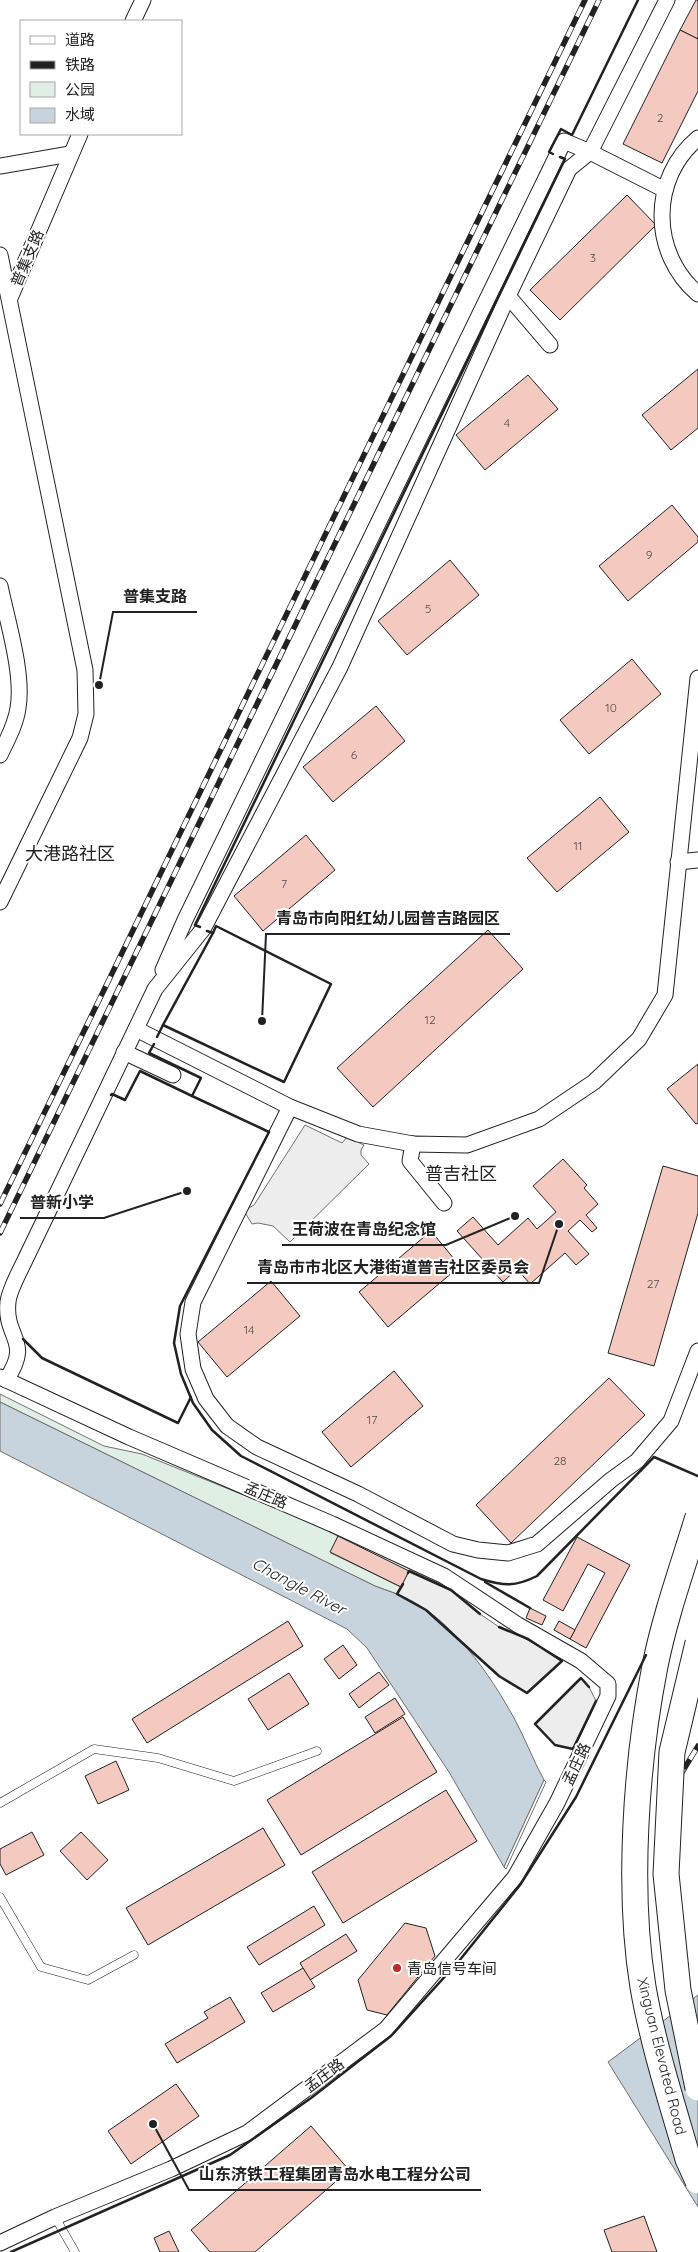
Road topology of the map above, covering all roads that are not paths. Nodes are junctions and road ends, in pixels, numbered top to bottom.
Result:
1 (143, 0) edge
2 (667, 0) edge
3 (133, 20) edge
4 (80, 135) edge
5 (698, 138) edge
6 (590, 152) junction
7 (70, 154) junction
8 (0, 166) edge
9 (666, 190) junction
10 (0, 255) edge
11 (698, 294) edge
12 (508, 296) junction
13 (10, 298) junction
14 (550, 345) dead end
15 (0, 586) edge
16 (698, 678) edge
17 (0, 755) edge
18 (698, 860) edge
19 (678, 862) junction
20 (0, 902) edge
21 (154, 989) junction
22 (136, 1029) junction
23 (124, 1052) junction
24 (173, 1076) dead end
25 (290, 1106) junction
26 (412, 1144) junction
27 (444, 1203) dead end
28 (698, 1350) edge
29 (3, 1378) edge
30 (698, 1517) edge
31 (698, 1643) edge
32 (317, 1751) dead end
33 (0, 1802) edge
34 (0, 1897) edge
35 (134, 1955) dead end
36 (698, 2088) edge
37 (698, 2181) edge
38 (54, 2217) junction
39 (0, 2243) edge
40 (75, 2252) edge

1 - 3 street
2 - 6 street
4 - 7 street, 普集支路
5 - 9 street
6 - 9 street
6 - 12 street
6 - 21 street
7 - 8 street
7 - 13 street, 普集支路
9 - 11 street
10 - 13 street
12 - 14 street
12 - 21 street
13 - 20 street, 普集支路
15 - 17 street
16 - 19 street
18 - 19 street
19 - 26 street
21 - 22 street
22 - 23 street
22 - 25 street
23 - 24 street
23 - 29 street
25 - 26 street
25 - 28 street
26 - 27 street
29 - 38 street, 孟庄路
30 - 37 highway, Xinguan Elevated Road, bridge
31 - 36 highway, Xinguan Elevated Road, bridge
32 - 33 lane
34 - 35 lane
38 - 39 street, 孟庄路
38 - 40 lane

